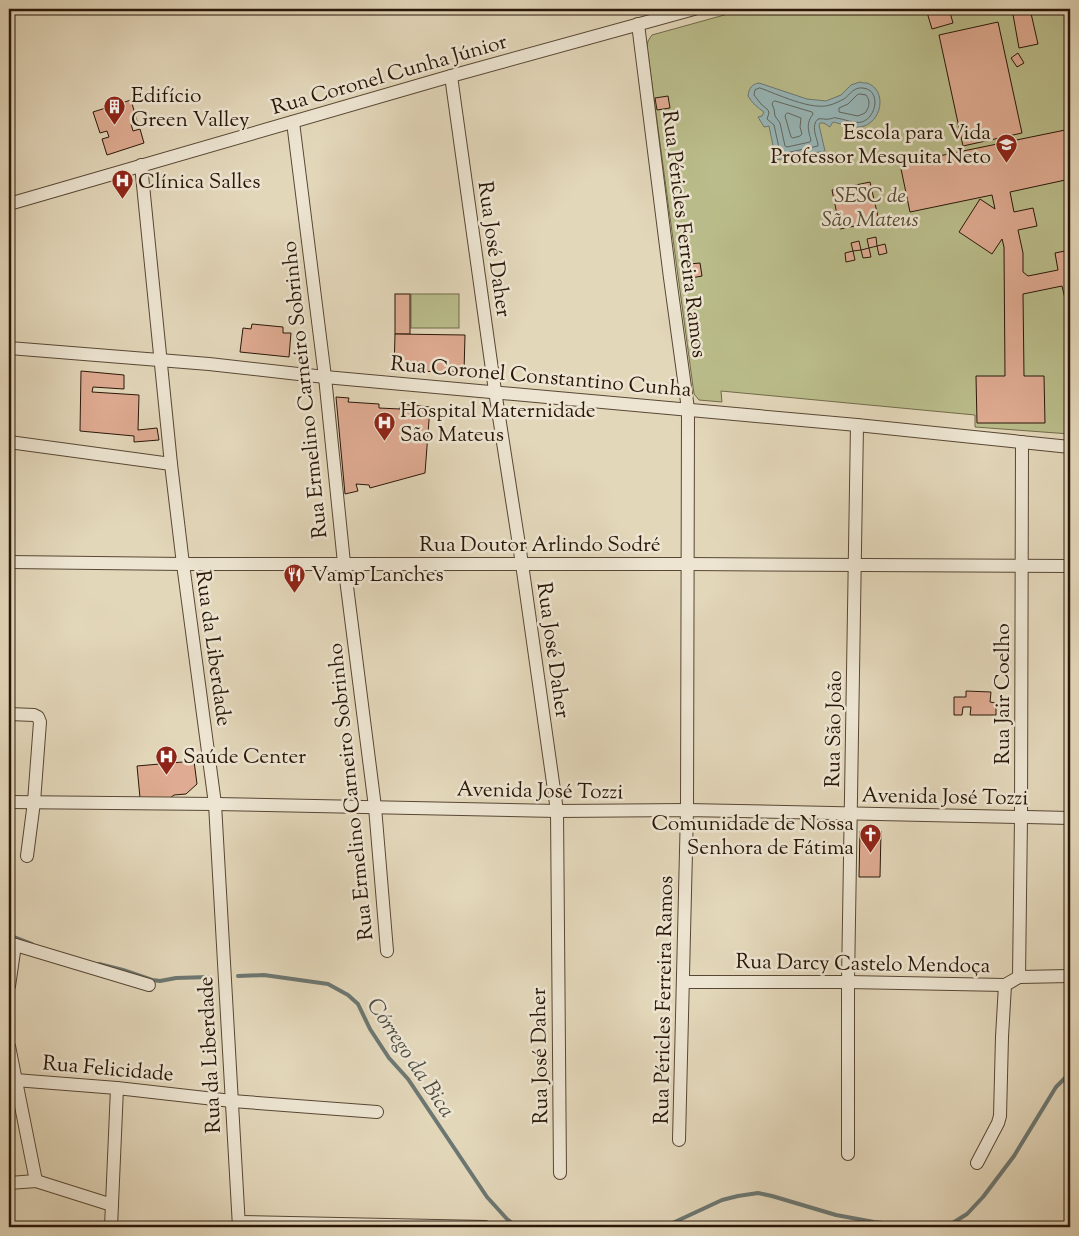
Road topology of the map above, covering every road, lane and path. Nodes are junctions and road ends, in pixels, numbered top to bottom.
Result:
1 (694, 9) edge
2 (638, 24) junction
3 (451, 76) junction
4 (292, 122) junction
5 (141, 165) junction
6 (9, 204) edge
7 (9, 348) edge
8 (161, 360) junction
9 (325, 377) junction
10 (495, 391) junction
11 (688, 409) junction
12 (857, 424) junction
13 (9, 442) edge
14 (1022, 442) junction
15 (1070, 447) edge
16 (171, 464) junction
17 (9, 562) edge
18 (344, 563) junction
19 (183, 564) junction
20 (522, 564) junction
21 (688, 564) junction
22 (855, 565) junction
23 (1022, 566) junction
24 (1070, 566) edge
25 (9, 714) edge
26 (9, 802) edge
27 (34, 802) junction
28 (215, 804) junction
29 (375, 807) junction
30 (687, 810) junction
31 (557, 811) junction
32 (851, 814) junction
33 (1021, 817) junction
34 (1070, 818) edge
35 (26, 856) dead end
36 (12, 944) edge
37 (387, 951) dead end
38 (1070, 976) edge
39 (1020, 977) junction
40 (684, 982) junction
41 (848, 982) junction
42 (149, 985) dead end
43 (1005, 985) junction
44 (9, 986) edge
45 (9, 1046) edge
46 (15, 1080) junction
47 (117, 1088) junction
48 (232, 1101) junction
49 (377, 1112) dead end
50 (679, 1140) dead end
51 (848, 1154) dead end
52 (977, 1163) dead end
53 (560, 1173) dead end
54 (36, 1181) junction
55 (9, 1183) edge
56 (112, 1205) junction
57 (239, 1224) edge
58 (111, 1227) edge
59 (485, 1227) edge

1 - 2 street, Rua Coronel Cunha Júnior
2 - 3 street, Rua Coronel Cunha Júnior
2 - 11 street, Rua Péricles Ferreira Ramos
3 - 4 street, Rua Coronel Cunha Júnior
3 - 10 street, Rua José Daher
4 - 5 street, Rua Coronel Cunha Júnior
4 - 9 street, Rua Ermelino Carneiro Sobrinho
5 - 6 street, Rua Coronel Cunha Júnior
5 - 8 street, Rua da Liberdade
7 - 8 street, Rua Coronel Constantino Cunha
8 - 9 street, Rua Coronel Constantino Cunha
8 - 16 street, Rua da Liberdade
9 - 10 street, Rua Coronel Constantino Cunha
9 - 18 street, Rua Ermelino Carneiro Sobrinho
10 - 11 street, Rua Coronel Constantino Cunha
10 - 20 street, Rua José Daher
11 - 12 street, Rua Coronel Constantino Cunha
11 - 21 street, Rua Péricles Ferreira Ramos
12 - 14 street, Rua Coronel Constantino Cunha
12 - 22 street, Rua São João
13 - 16 street
14 - 15 street, Rua Coronel Constantino Cunha
14 - 23 street, Rua Jair Coelho
16 - 19 street, Rua da Liberdade
17 - 19 street, Rua Doutor Arlindo Sodré
18 - 19 street, Rua Doutor Arlindo Sodré
18 - 20 street, Rua Doutor Arlindo Sodré
18 - 29 street, Rua Ermelino Carneiro Sobrinho
19 - 28 street, Rua da Liberdade
20 - 21 street, Rua Doutor Arlindo Sodré
20 - 31 street, Rua José Daher
21 - 22 street, Rua Doutor Arlindo Sodré
21 - 30 street, Rua Péricles Ferreira Ramos
22 - 23 street, Rua Doutor Arlindo Sodré
22 - 32 street, Rua São João
23 - 24 street, Rua Doutor Arlindo Sodré
23 - 33 street, Rua Jair Coelho
25 - 27 street
26 - 27 street, Avenida José Tozzi
27 - 28 street, Avenida José Tozzi
27 - 35 street
28 - 29 street, Avenida José Tozzi
28 - 48 street, Rua da Liberdade
29 - 31 street, Avenida José Tozzi
29 - 37 street, Rua Ermelino Carneiro Sobrinho
30 - 31 street, Avenida José Tozzi
30 - 32 street, Avenida José Tozzi
30 - 40 street, Rua Péricles Ferreira Ramos
31 - 53 street, Rua José Daher
32 - 33 street, Avenida José Tozzi
32 - 41 street, Rua São João
33 - 34 street, Avenida José Tozzi
33 - 39 street, Rua Jair Coelho
36 - 42 street
36 - 44 street
38 - 39 street, Rua Darcy Castelo Mendoça
39 - 43 street, Rua Darcy Castelo Mendoça
40 - 41 street, Rua Darcy Castelo Mendoça
40 - 50 street, Rua Péricles Ferreira Ramos
41 - 43 street, Rua Darcy Castelo Mendoça
41 - 51 street, Rua São João
43 - 52 street
45 - 46 street
46 - 47 street, Rua Felicidade
46 - 54 street
47 - 48 street, Rua Felicidade
47 - 56 street
48 - 49 street, Rua Felicidade
48 - 57 street, Rua da Liberdade
54 - 55 street
54 - 56 street
56 - 58 street
57 - 59 street

